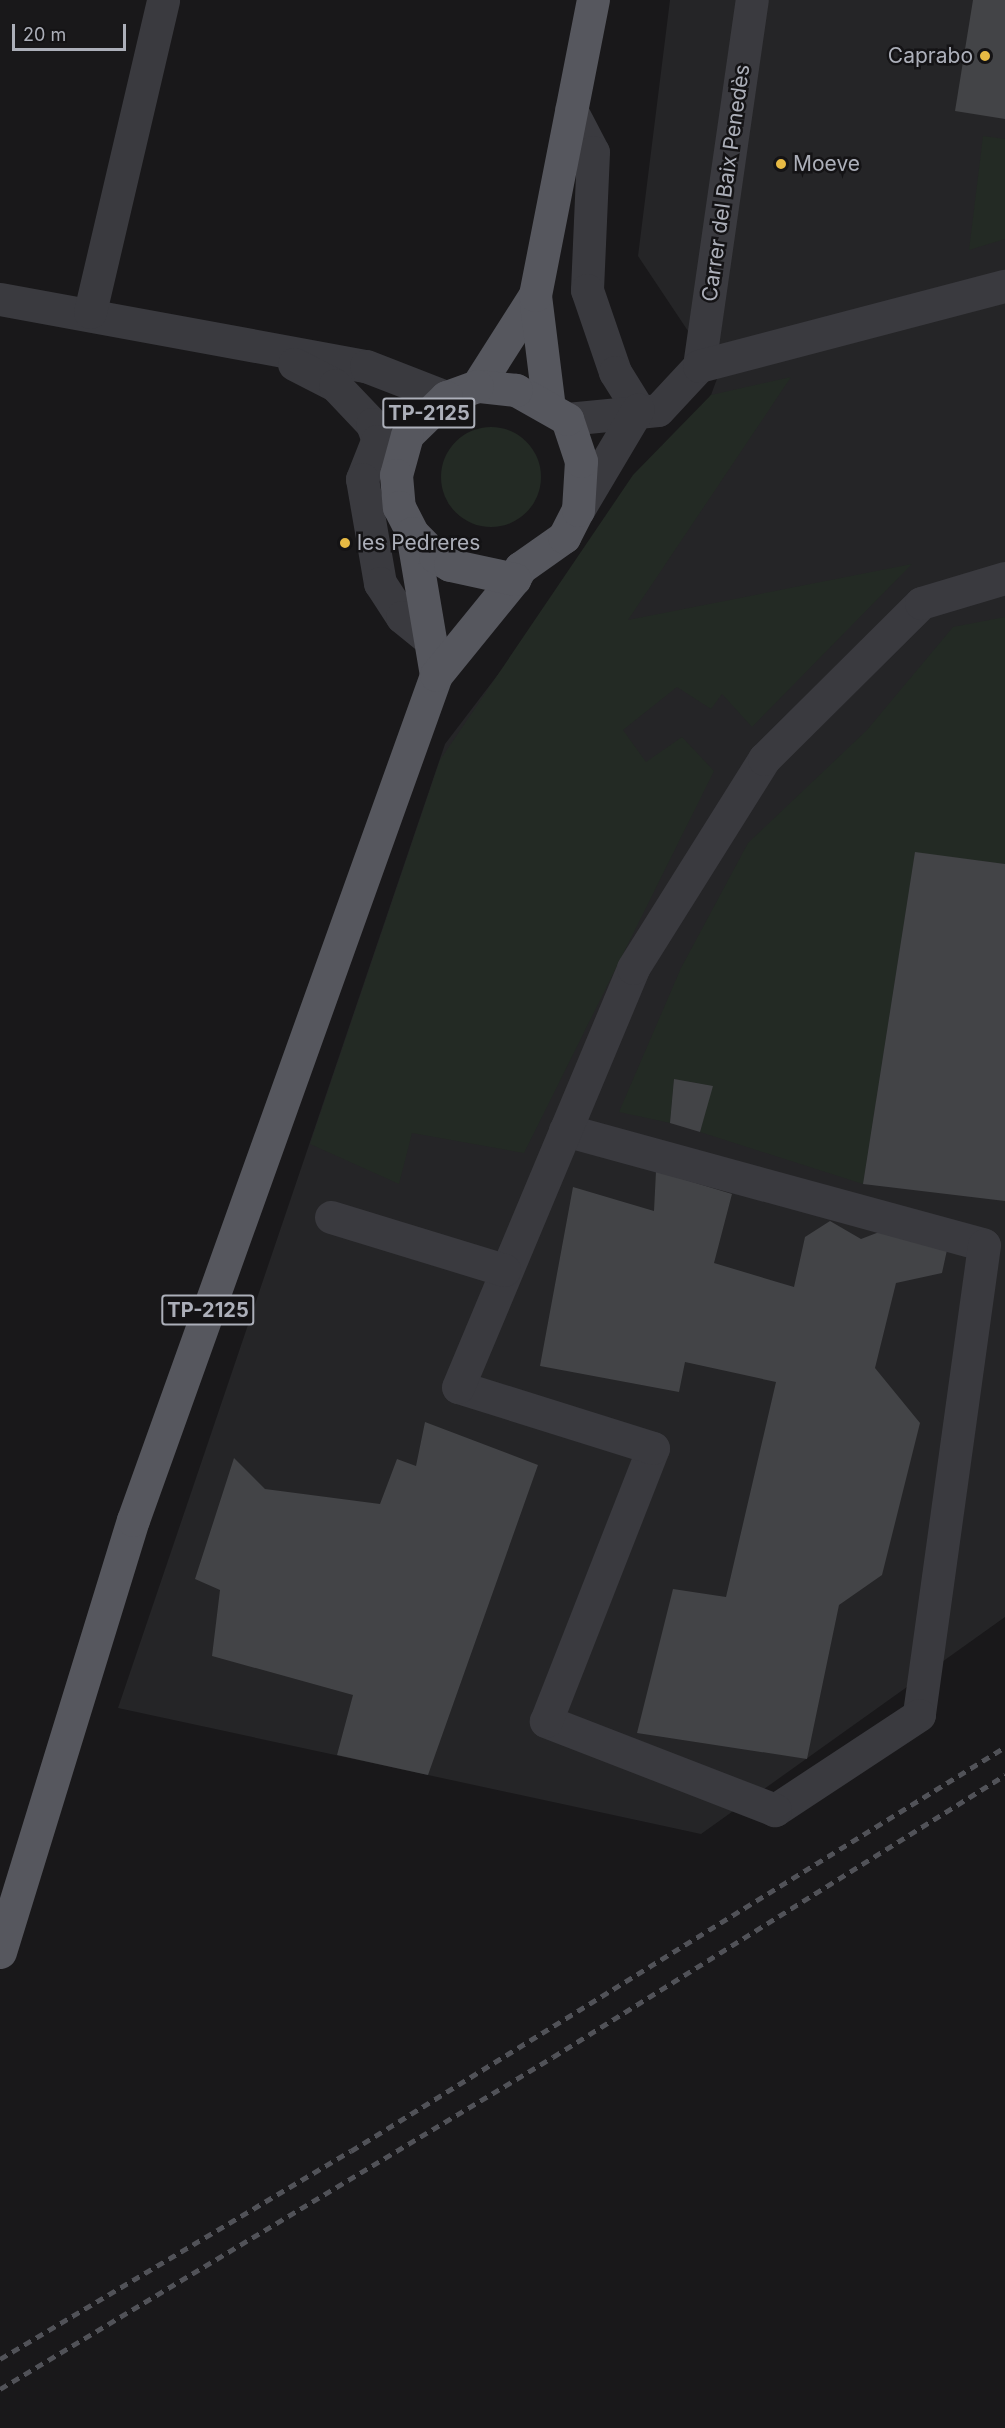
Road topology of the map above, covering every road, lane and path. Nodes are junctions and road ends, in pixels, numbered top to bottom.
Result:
1 (163, 0) edge
2 (593, 0) edge
3 (752, 0) edge
4 (571, 110) junction
5 (0, 285) edge
6 (1005, 286) edge
7 (535, 295) junction
8 (0, 299) edge
9 (90, 312) junction
10 (264, 348) junction
11 (699, 366) junction
12 (477, 386) junction
13 (446, 397) junction
14 (638, 409) junction
15 (558, 413) junction
16 (378, 441) junction
17 (398, 491) junction
18 (578, 510) junction
19 (412, 533) junction
20 (1005, 578) edge
21 (514, 579) junction
22 (430, 640) junction
23 (435, 675) junction
24 (565, 1130) junction
25 (331, 1217) dead end
26 (504, 1270) junction
27 (0, 1952) edge

1 - 9 street
2 - 4 main road, TP-2125
3 - 11 street, Carrer del Baix Penedès
4 - 7 main road, TP-2125
4 - 14 street
5 - 9 street
6 - 11 street
7 - 12 main road, TP-2125
7 - 15 main road, TP-2125
8 - 9 street
9 - 10 street
10 - 13 street
10 - 16 street
11 - 14 street
12 - 13 main road, TP-2125
12 - 15 main road, TP-2125
13 - 17 main road, TP-2125
14 - 15 street
14 - 18 street
15 - 18 main road, TP-2125
16 - 17 street
16 - 22 street
17 - 19 main road, TP-2125
18 - 21 main road, TP-2125
19 - 21 main road
19 - 22 main road, TP-2125
20 - 24 street
21 - 23 main road, TP-2125
22 - 23 main road, TP-2125
23 - 27 main road, TP-2125
24 - 26 street
24 - 26 street
25 - 26 street

